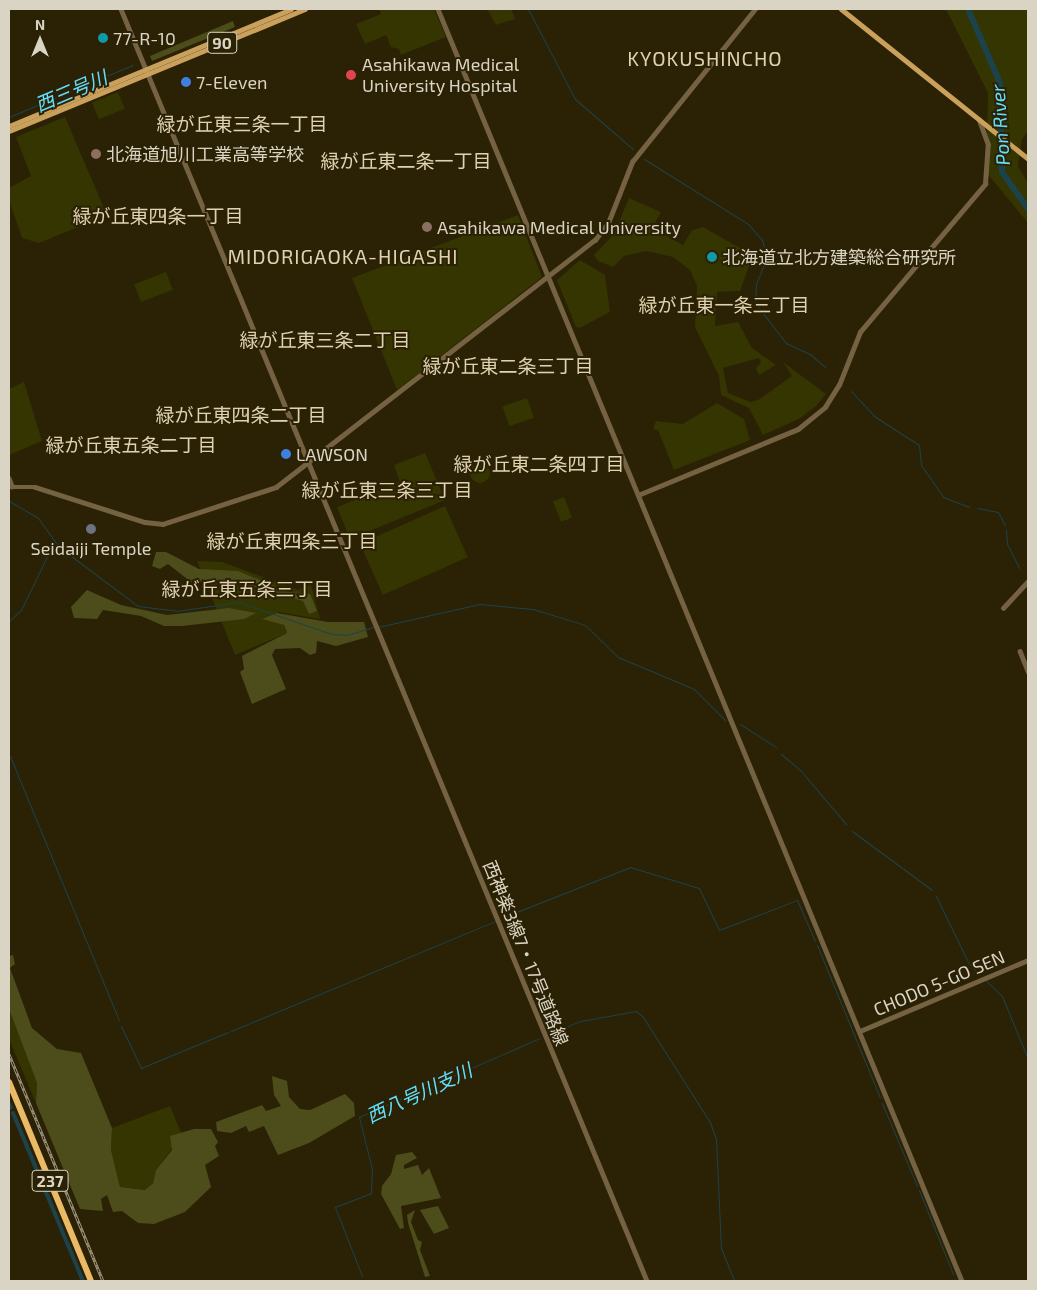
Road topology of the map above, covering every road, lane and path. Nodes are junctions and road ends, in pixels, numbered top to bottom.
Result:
1 (121, 9) edge
2 (291, 9) edge
3 (305, 9) edge
4 (438, 9) edge
5 (755, 9) edge
6 (841, 9) edge
7 (147, 72) junction
8 (979, 120) junction
9 (9, 126) edge
10 (9, 131) edge
11 (1028, 159) edge
12 (548, 278) junction
13 (308, 462) junction
14 (9, 478) edge
15 (10, 486) edge
16 (638, 495) junction
17 (1028, 581) edge
18 (1002, 608) dead end
19 (1020, 651) dead end
20 (1028, 671) edge
21 (1028, 960) edge
22 (860, 1031) junction
23 (9, 1082) edge
24 (90, 1281) edge
25 (647, 1281) edge
26 (962, 1281) edge

1 - 7 street
2 - 7 main road, 90
3 - 7 main road, 90
4 - 12 street
5 - 12 street
6 - 8 main road
7 - 9 main road, 90
7 - 10 main road, 90
7 - 13 street
8 - 11 main road
8 - 16 street
12 - 13 street
12 - 16 street
13 - 15 street
13 - 25 street, 西神楽3線7・17号道路線
14 - 15 street
16 - 22 street
17 - 18 street
19 - 20 street
21 - 22 street, CHODO 5-GO SEN
22 - 26 street
23 - 24 highway, 237

